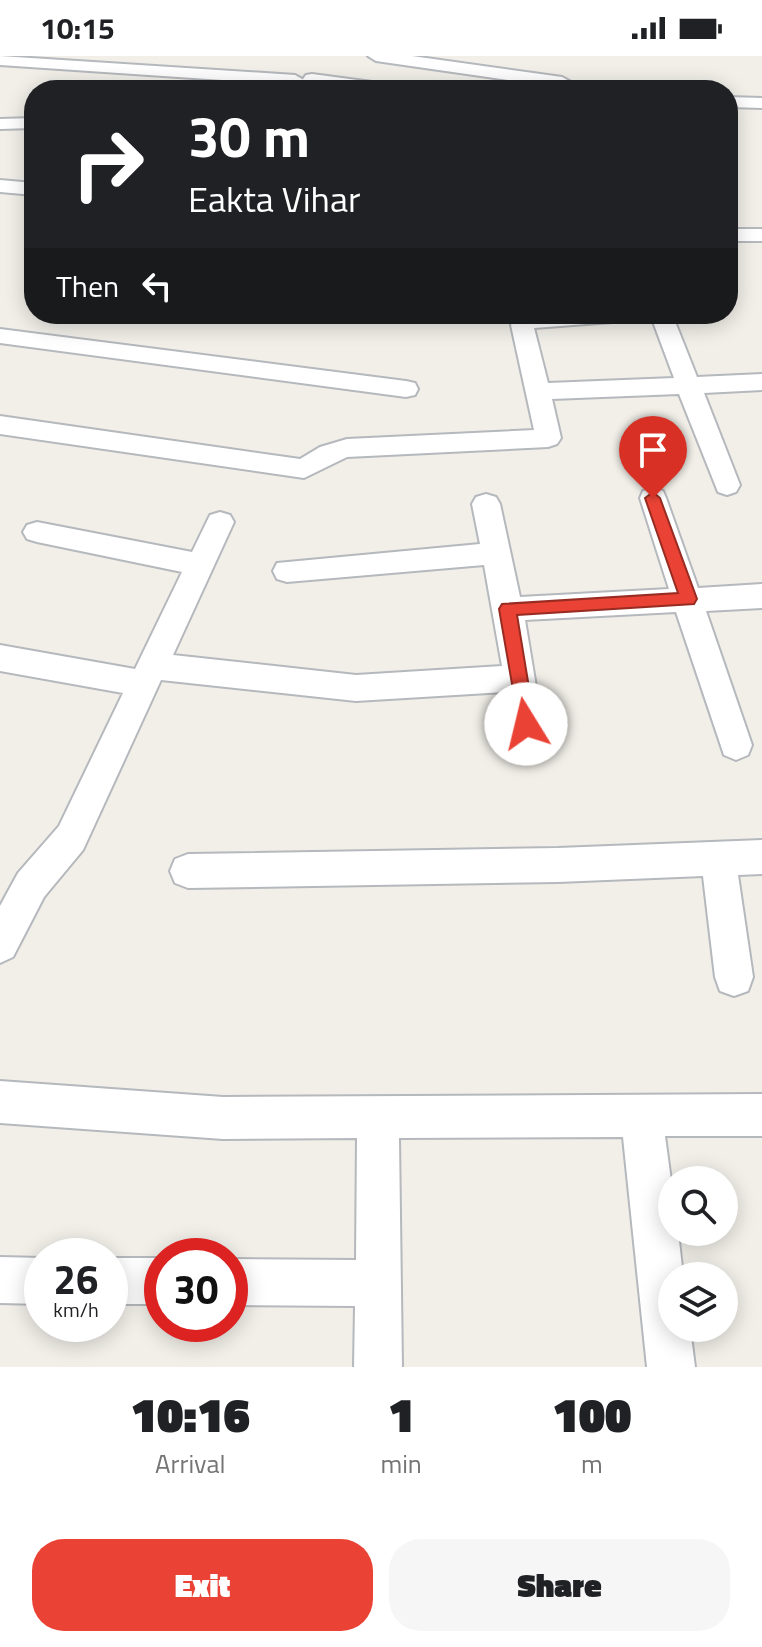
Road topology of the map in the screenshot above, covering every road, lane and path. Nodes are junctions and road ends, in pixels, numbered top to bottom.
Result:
1 (376, 56) edge
2 (0, 60) edge
3 (312, 80) edge
4 (548, 80) edge
5 (738, 102) edge
6 (762, 103) edge
7 (24, 123) edge
8 (0, 124) edge
9 (0, 186) edge
10 (24, 188) edge
11 (738, 235) edge
12 (762, 235) edge
13 (524, 324) edge
14 (665, 324) edge
15 (0, 336) edge
16 (762, 382) edge
17 (689, 386) junction
18 (406, 389) dead end
19 (538, 392) junction
20 (0, 425) edge
21 (727, 485) dead end
22 (653, 498) dead end
23 (486, 504) dead end
24 (220, 522) dead end
25 (37, 532) dead end
26 (496, 553) junction
27 (200, 565) junction
28 (287, 571) dead end
29 (762, 596) edge
30 (688, 599) junction
31 (508, 609) junction
32 (0, 658) edge
33 (148, 675) junction
34 (519, 678) junction
35 (736, 745) dead end
36 (530, 747) dead end
37 (762, 857) edge
38 (718, 858) junction
39 (188, 871) dead end
40 (0, 944) edge
41 (734, 977) dead end
42 (0, 1102) edge
43 (642, 1115) junction
44 (762, 1115) edge
45 (378, 1117) junction
46 (0, 1280) edge
47 (24, 1281) edge
48 (248, 1282) edge
49 (378, 1283) junction
50 (378, 1367) edge
51 (671, 1367) edge

1 - 4 street
2 - 3 street
5 - 6 street
7 - 8 street
9 - 10 street
11 - 12 street
13 - 19 street
14 - 17 street
15 - 18 street
16 - 17 street
17 - 19 street
17 - 21 street
19 - 20 street
22 - 30 street
23 - 26 street
24 - 27 street
25 - 27 street
26 - 28 street
26 - 31 street
27 - 33 street
29 - 30 street
30 - 31 street
30 - 35 street
31 - 34 street
32 - 33 street
33 - 34 street
33 - 40 street
34 - 36 street
37 - 38 street
38 - 39 street
38 - 41 street
42 - 45 street
43 - 44 street
43 - 45 street
43 - 51 street
45 - 49 street
46 - 47 street
48 - 49 street
49 - 50 street

